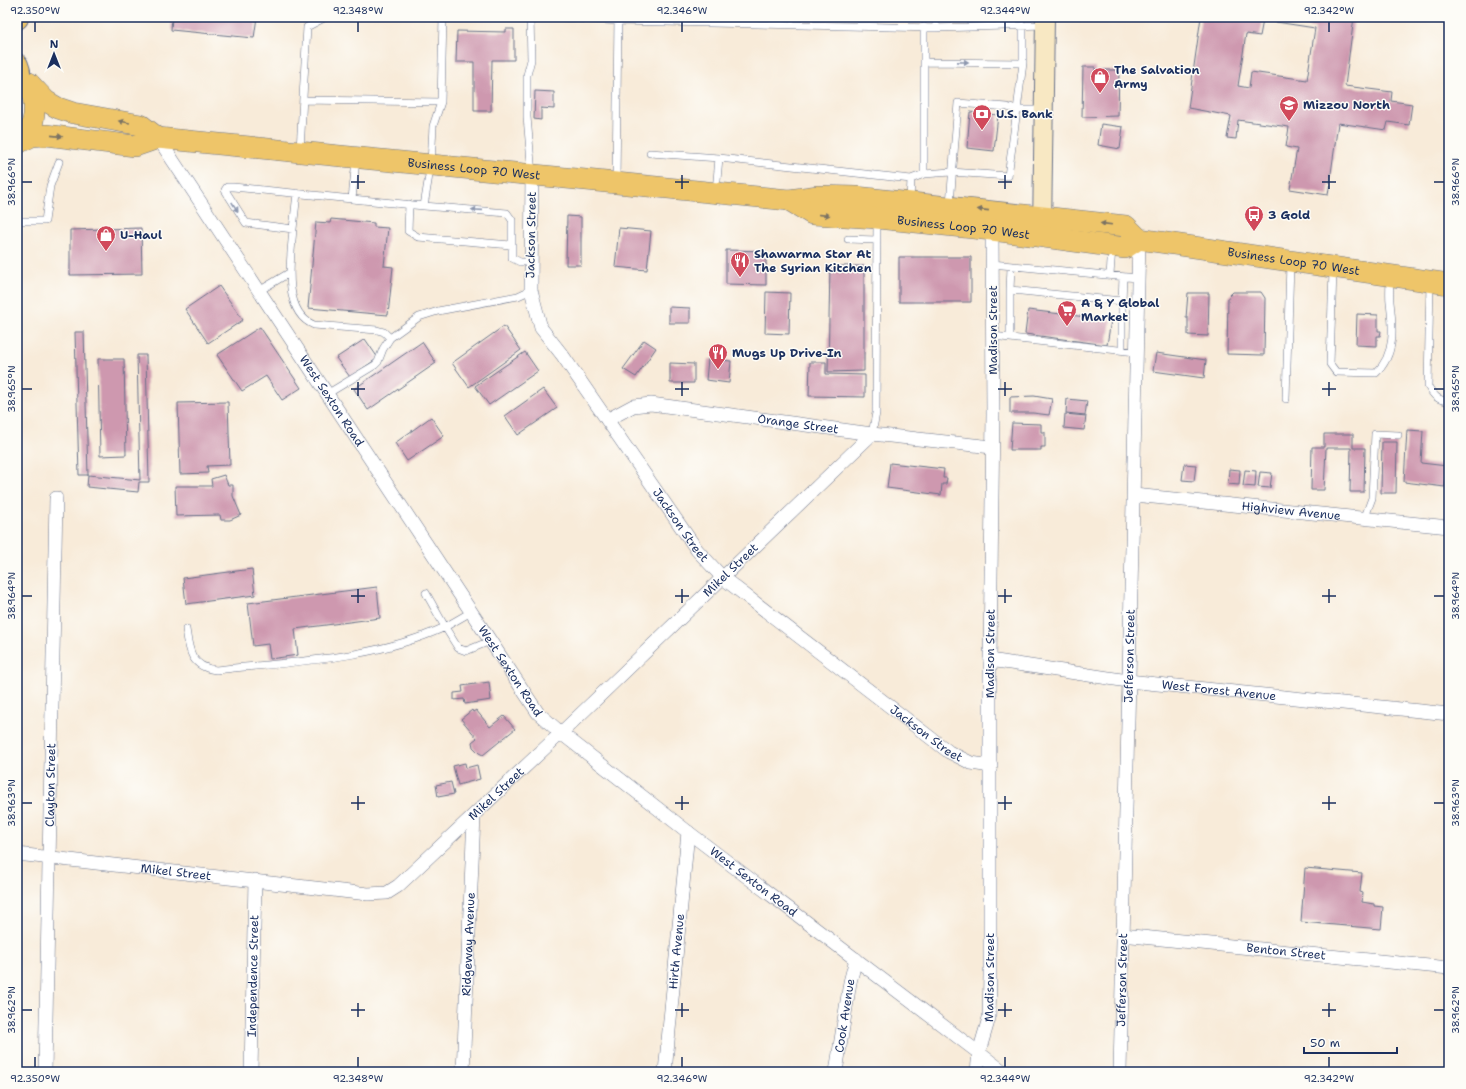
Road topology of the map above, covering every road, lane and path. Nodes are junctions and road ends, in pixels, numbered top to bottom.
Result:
1 (326, 17) edge
2 (443, 17) edge
3 (530, 17) edge
4 (561, 17) edge
5 (936, 17) edge
6 (618, 19) edge
7 (1045, 21) edge
8 (1023, 25) junction
9 (924, 27) junction
10 (936, 28) junction
11 (924, 62) junction
12 (1023, 63) junction
13 (21, 72) edge
14 (303, 100) junction
15 (441, 102) junction
16 (1017, 110) junction
17 (1044, 110) junction
18 (158, 138) junction
19 (18, 143) edge
20 (300, 150) junction
21 (650, 153) dead end
22 (357, 156) junction
23 (719, 158) junction
24 (59, 162) dead end
25 (431, 163) junction
26 (951, 172) junction
27 (532, 174) junction
28 (924, 174) junction
29 (912, 179) junction
30 (616, 182) junction
31 (716, 192) junction
32 (297, 193) junction
33 (352, 199) junction
34 (789, 200) junction
35 (910, 203) junction
36 (409, 204) junction
37 (424, 206) junction
38 (949, 206) junction
39 (877, 218) junction
40 (17, 221) edge
41 (1042, 226) junction
42 (293, 229) junction
43 (992, 230) junction
44 (848, 239) dead end
45 (876, 240) junction
46 (1139, 240) junction
47 (511, 246) junction
48 (1113, 246) junction
49 (1290, 261) junction
50 (531, 262) junction
51 (992, 264) junction
52 (1011, 267) junction
53 (1333, 267) junction
54 (289, 273) junction
55 (1110, 276) junction
56 (1390, 276) junction
57 (1123, 277) junction
58 (1137, 278) junction
59 (1440, 283) edge
60 (531, 290) junction
61 (1010, 290) junction
62 (259, 291) junction
63 (1122, 301) junction
64 (993, 336) junction
65 (390, 338) junction
66 (1010, 338) junction
67 (1122, 350) junction
68 (1136, 352) junction
69 (327, 394) junction
70 (1286, 399) dead end
71 (1449, 401) edge
72 (607, 420) junction
73 (872, 434) junction
74 (1398, 435) dead end
75 (992, 447) junction
76 (1134, 495) junction
77 (56, 498) dead end
78 (1365, 517) junction
79 (1449, 527) edge
80 (723, 578) junction
81 (426, 593) dead end
82 (471, 612) junction
83 (445, 627) junction
84 (186, 629) dead end
85 (490, 641) junction
86 (990, 660) junction
87 (1128, 681) junction
88 (1449, 714) edge
89 (561, 734) junction
90 (991, 766) junction
91 (474, 816) junction
92 (688, 832) junction
93 (17, 854) edge
94 (50, 858) junction
95 (255, 880) junction
96 (1122, 935) junction
97 (856, 959) junction
98 (1449, 968) edge
99 (979, 1052) junction
100 (45, 1072) edge
101 (251, 1072) edge
102 (463, 1072) edge
103 (665, 1072) edge
104 (836, 1072) edge
105 (977, 1072) edge
106 (1004, 1072) edge
107 (1120, 1072) edge

1 - 14 lane
2 - 15 lane
3 - 27 lane
4 - 6 lane
5 - 10 lane
6 - 9 lane
6 - 30 lane
7 - 8 lane
7 - 17 street
8 - 10 lane
8 - 12 lane
9 - 10 lane
9 - 11 lane
11 -> 12 lane
11 - 28 lane
12 - 16 lane
18 -> 13 main road
13 - 19 main road
14 - 15 lane
14 - 20 lane
15 - 25 lane
16 - 17 lane
16 - 26 lane
16 - 26 lane
17 - 41 street
19 -> 18 main road, Business Loop 70 West
18 - 20 main road, Business Loop 70 West
18 - 62 street, West Sexton Road
20 - 22 main road, Business Loop 70 West
21 - 23 lane
22 - 25 main road, Business Loop 70 West
22 - 33 lane
23 - 29 lane
23 - 31 lane
24 - 40 lane
25 - 27 main road, Business Loop 70 West
25 - 37 lane
26 - 28 lane
26 - 38 lane
27 - 30 main road, Business Loop 70 West
27 - 50 street, Jackson Street
28 - 29 lane
29 - 35 lane
30 - 31 main road, Business Loop 70 West
31 - 34 main road, Business Loop 70 West
32 - 33 lane
32 - 42 lane
32 -> 42 lane
33 - 36 lane
34 - 35 main road, Business Loop 70 West
34 -> 39 main road, Business Loop 70 West
35 - 38 main road, Business Loop 70 West
36 - 37 lane
36 - 47 lane
47 -> 37 lane
41 -> 38 main road, Business Loop 70 West
39 - 43 main road, Business Loop 70 West
39 - 45 lane
41 - 43 main road, Business Loop 70 West
46 -> 41 main road, Business Loop 70 West
41 - 48 main road, Business Loop 70 West
42 - 54 lane
43 - 51 street, Madison Street
44 - 45 lane
45 - 73 lane
46 - 48 main road, Business Loop 70 West
46 - 49 main road, Business Loop 70 West
46 - 58 street, Jefferson Street
47 - 50 lane
48 - 55 lane
49 - 53 main road, Business Loop 70 West
49 - 70 lane
50 - 60 street, Jackson Street
51 - 52 lane
51 - 64 street, Madison Street
52 - 55 lane
52 - 61 lane
53 - 56 main road, Business Loop 70 West
53 - 56 lane
54 - 62 lane
54 - 65 lane
55 - 57 lane
56 - 59 main road, Business Loop 70 West
57 - 58 lane
57 - 63 lane
58 - 68 street, Jefferson Street
59 - 71 lane
60 - 65 lane
60 - 72 street, Jackson Street
61 - 63 lane
61 - 66 lane
62 - 69 street, West Sexton Road
63 - 67 lane
64 - 66 lane
64 - 75 street, Madison Street
65 - 69 lane
66 - 67 lane
67 - 68 lane
68 - 76 street, Jefferson Street
69 - 82 street, West Sexton Road
72 - 73 street, Orange Street
72 - 80 street, Jackson Street
73 - 75 street, Orange Street
73 - 80 street, Mikel Street
74 - 78 lane
75 - 86 street, Madison Street
76 - 78 street, Highview Avenue
76 - 87 street, Jefferson Street
77 - 94 street, Clayton Street
78 - 79 street, Highview Avenue
80 - 89 street, Mikel Street
80 - 90 street, Jackson Street
81 - 83 lane
82 - 83 lane
82 - 85 street, West Sexton Road
83 - 84 lane
83 - 85 lane
85 - 89 street, West Sexton Road
86 - 87 street, West Forest Avenue
86 - 90 street, Madison Street
87 - 88 street, West Forest Avenue
87 - 96 street, Jefferson Street
89 - 91 street, Mikel Street
89 - 92 street, West Sexton Road
90 - 99 street, Madison Street
91 - 95 street, Mikel Street
91 - 102 street, Ridgeway Avenue
92 - 97 street, West Sexton Road
92 - 103 street, Hirth Avenue
93 - 94 street, Mikel Street
94 - 95 street, Mikel Street
94 - 100 street, Clayton Street
95 - 101 street, Independence Street
96 - 98 street, Benton Street
96 - 107 street, Jefferson Street
97 - 99 street, West Sexton Road
97 - 104 street, Cook Avenue
99 - 105 street, Madison Street
99 - 106 street, West Sexton Road

